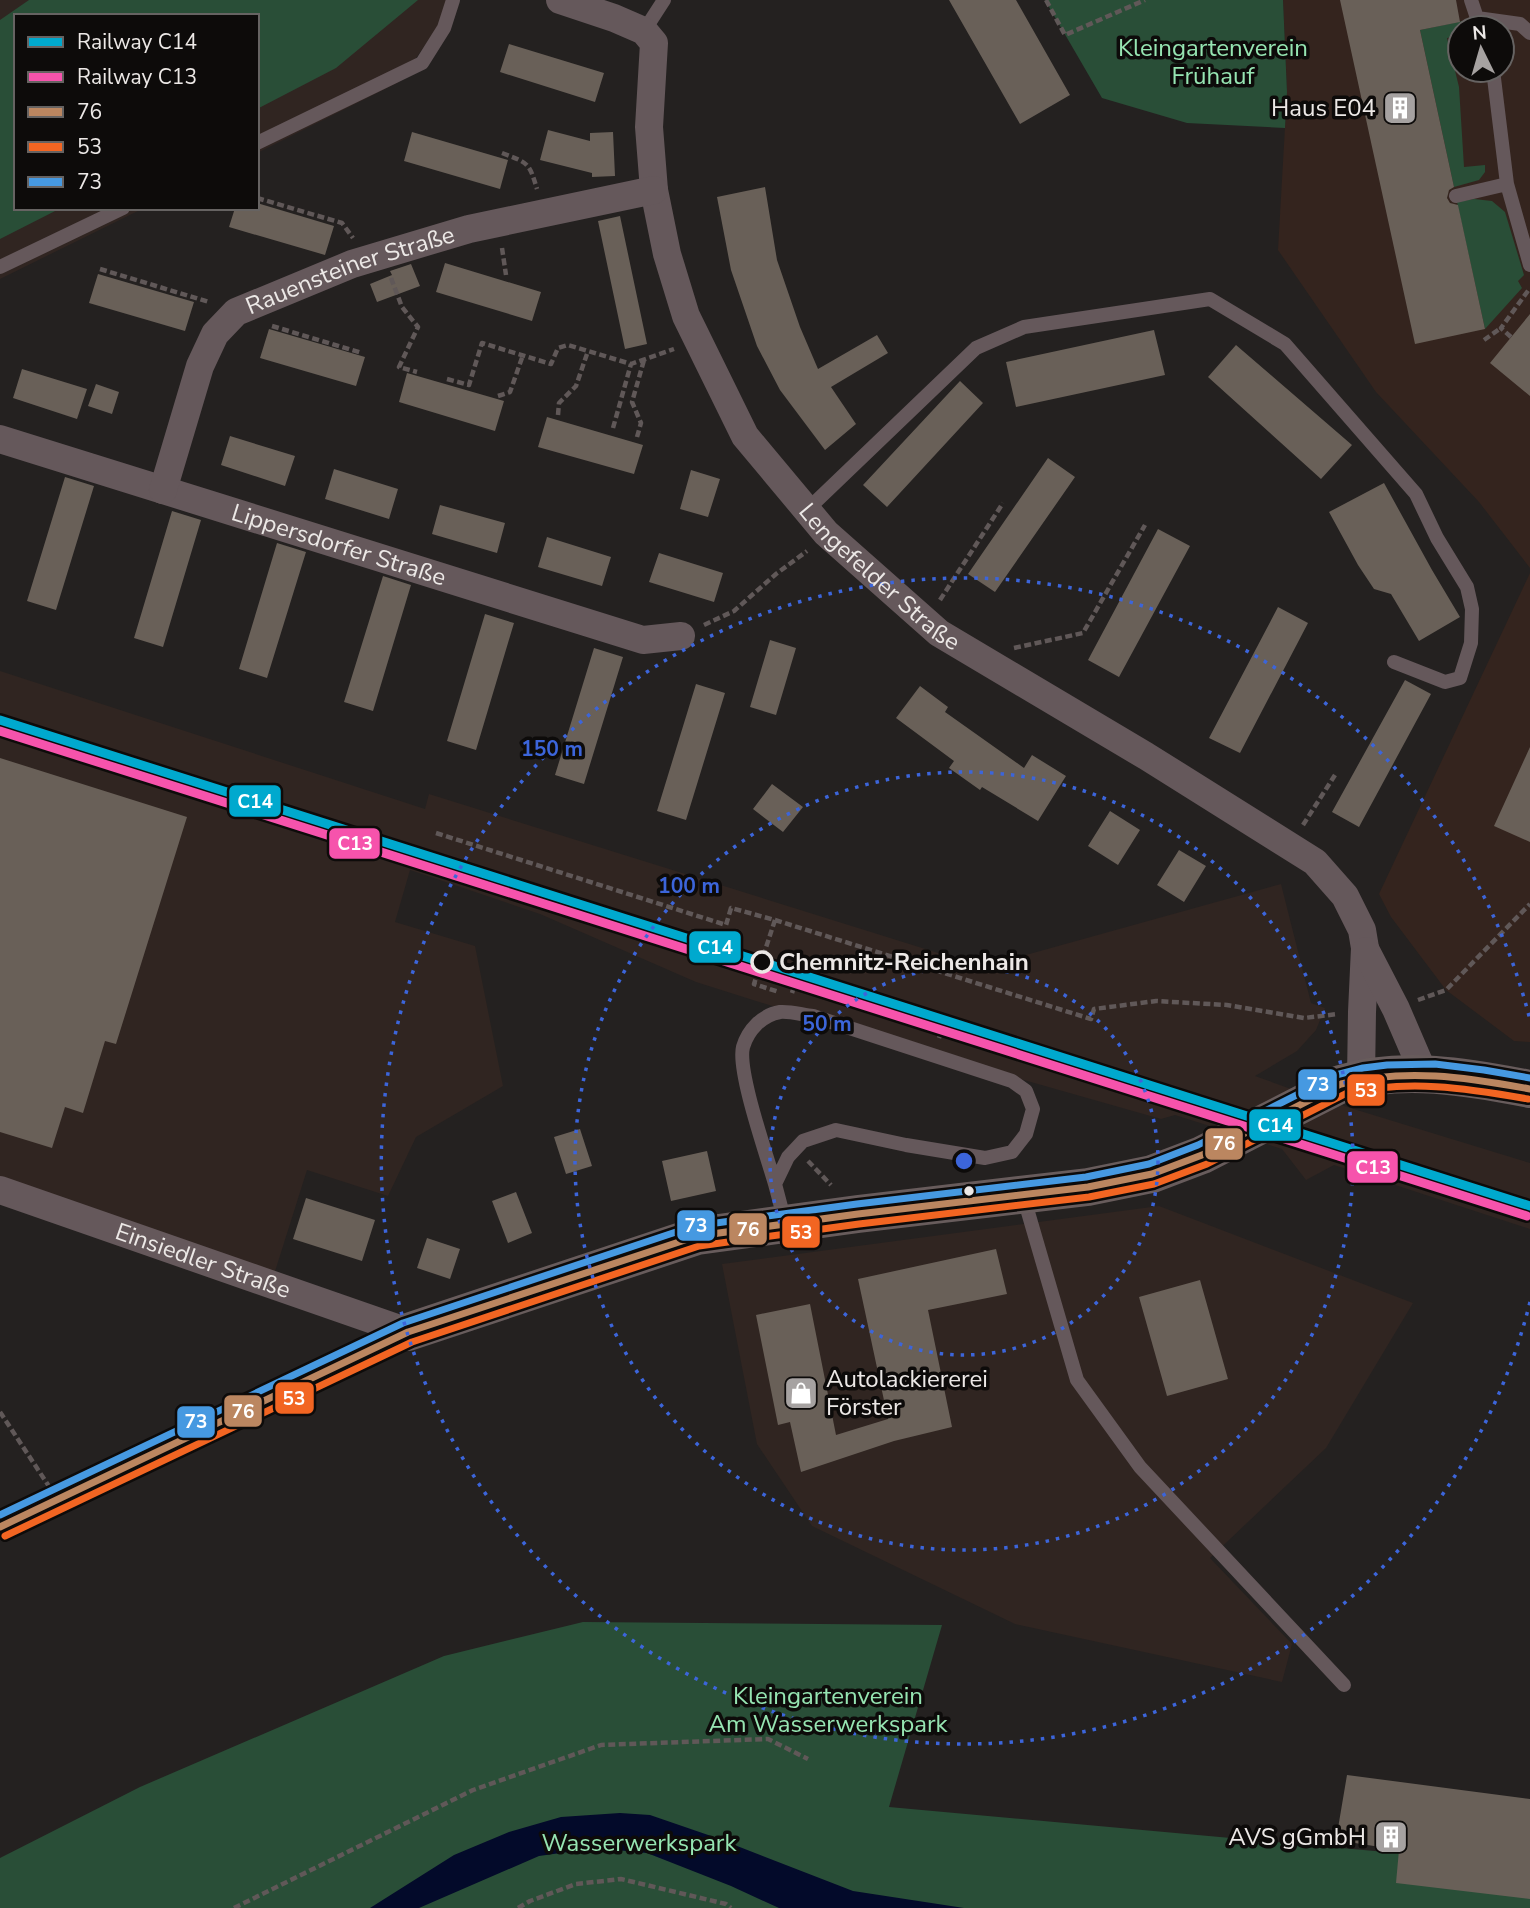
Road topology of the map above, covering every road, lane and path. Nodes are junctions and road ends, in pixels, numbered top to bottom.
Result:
1 (453, 0) edge
2 (560, 0) edge
3 (664, 0) edge
4 (1046, 0) edge
5 (1145, 0) edge
6 (644, 31) junction
7 (1495, 84) edge
8 (259, 142) edge
9 (502, 153) dead end
10 (1507, 184) junction
11 (654, 190) junction
12 (1456, 196) dead end
13 (259, 199) edge
14 (118, 210) edge
15 (545, 213) junction
16 (375, 256) junction
17 (1530, 265) edge
18 (0, 267) edge
19 (100, 269) dead end
20 (1530, 288) edge
21 (245, 308) junction
22 (1501, 328) junction
23 (1511, 337) dead end
24 (1484, 340) dead end
25 (698, 341) junction
26 (588, 351) junction
27 (362, 353) dead end
28 (523, 355) junction
29 (645, 359) junction
30 (631, 364) junction
31 (417, 372) dead end
32 (447, 379) dead end
33 (498, 396) dead end
34 (558, 415) dead end
35 (613, 428) dead end
36 (637, 437) dead end
37 (0, 439) edge
38 (163, 489) junction
39 (1003, 503) dead end
40 (807, 510) junction
41 (1145, 525) dead end
42 (799, 559) dead end
43 (926, 621) junction
44 (681, 636) joint
45 (979, 655) junction
46 (1394, 662) dead end
47 (1335, 775) dead end
48 (1318, 803) dead end
49 (436, 833) dead end
50 (1530, 904) edge
51 (775, 920) junction
52 (1365, 948) junction
53 (1446, 990) dead end
54 (853, 1001) junction
55 (851, 1009) dead end
56 (1362, 1012) junction
57 (942, 1030) dead end
58 (1424, 1074) junction
59 (1351, 1081) junction
60 (1530, 1089) edge
61 (798, 1146) junction
62 (775, 1184) junction
63 (0, 1190) edge
64 (1023, 1194) junction
65 (858, 1214) junction
66 (786, 1225) junction
67 (408, 1332) joint
68 (0, 1412) edge
69 (58, 1500) dead end
70 (1344, 1685) dead end
71 (808, 1759) dead end
72 (234, 1908) edge
73 (518, 1908) edge
74 (731, 1908) edge

1 - 8 lane
2 - 6 street
3 - 6 lane
4 - 5 path
6 - 11 street, Lengefelder Straße
7 - 10 lane
9 - 15 path
10 - 12 lane
10 - 17 lane
11 - 15 street, Rauensteiner Straße
11 - 25 street, Lengefelder Straße
13 - 16 path
14 - 18 lane
15 - 16 street, Rauensteiner Straße
16 - 21 street, Rauensteiner Straße
16 - 31 path
19 - 21 path
20 - 22 path
21 - 27 path
21 - 38 street, Rauensteiner Straße
22 - 23 path
22 - 24 path
25 - 29 path
25 - 40 street, Lengefelder Straße
26 - 28 path
26 - 30 path
26 - 34 path
28 - 32 path
28 - 33 path
29 - 30 path
29 - 36 path
30 - 35 path
37 - 38 street, Lippersdorfer Straße
38 - 44 street, Lippersdorfer Straße
39 - 43 path
40 - 43 street, Lengefelder Straße
40 - 46 lane
41 - 45 path
42 - 44 path, Lengefelder Straße
43 - 45 street, Lengefelder Straße
45 - 52 street, Lengefelder Straße
47 - 48 path
49 - 51 path
50 - 53 path
51 - 54 path
51 - 56 path
52 - 56 street, Lengefelder Straße
52 - 58 street, Lengefelder Straße
54 - 55 path
54 - 57 path
56 - 59 street, Lengefelder Straße
58 - 59 main road
58 - 60 main road
59 - 64 main road
61 - 62 lane
61 - 62 lane
61 - 65 path
62 - 66 lane
63 - 67 street, Einsiedler Straße
64 - 65 main road
64 - 70 lane
65 - 66 main road
66 - 67 main road
68 - 69 path
71 - 72 path
73 - 74 path

